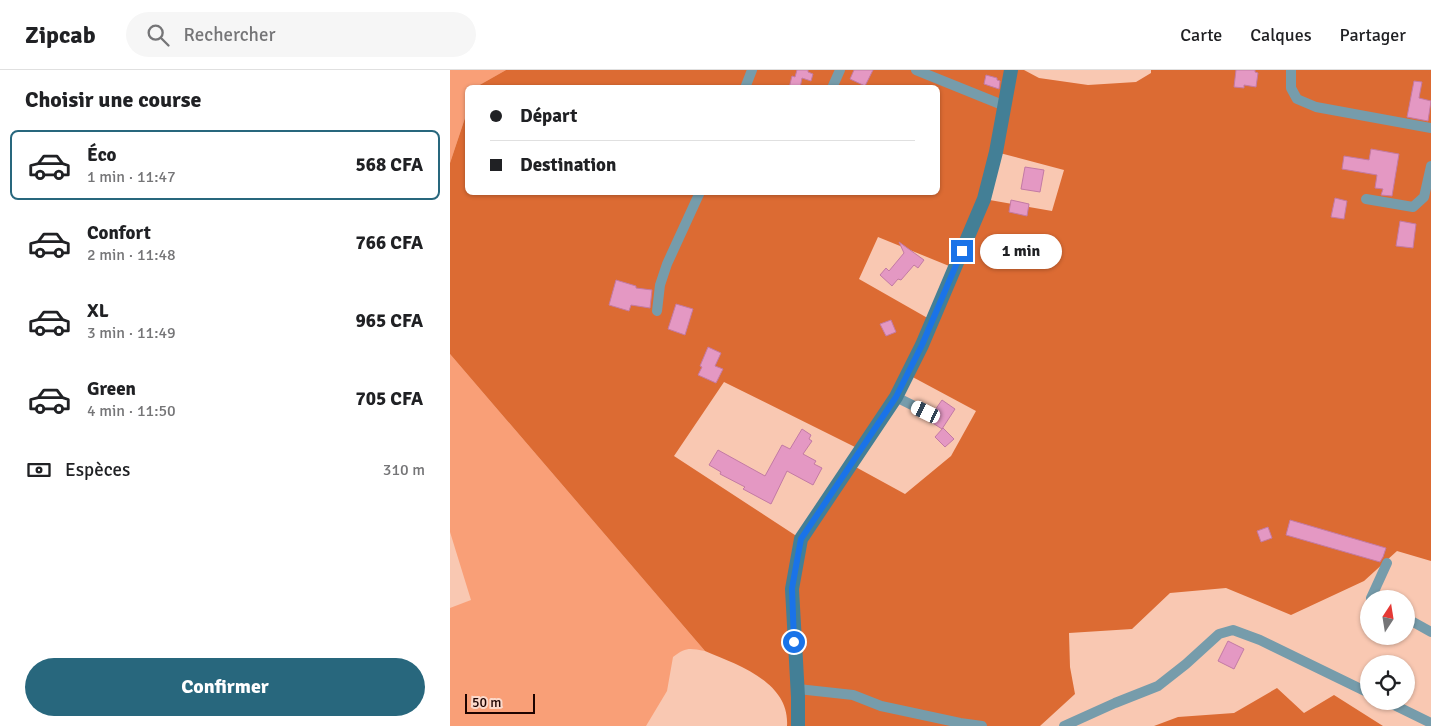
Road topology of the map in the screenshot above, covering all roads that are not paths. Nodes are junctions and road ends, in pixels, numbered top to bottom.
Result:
1 (752, 70) edge
2 (840, 70) edge
3 (916, 70) edge
4 (1011, 70) edge
5 (1291, 70) edge
6 (745, 85) edge
7 (833, 85) edge
8 (1005, 106) junction
9 (1431, 128) edge
10 (1431, 166) edge
11 (699, 195) edge
12 (1366, 199) dead end
13 (656, 311) dead end
14 (896, 397) junction
15 (926, 412) dead end
16 (1387, 563) dead end
17 (1376, 590) edge
18 (1415, 623) edge
19 (1431, 632) edge
20 (798, 689) junction
21 (1360, 689) edge
22 (1404, 710) edge
23 (1431, 723) edge
24 (798, 726) edge
25 (982, 726) edge
26 (1064, 726) edge

1 - 6 street
2 - 7 street
3 - 8 street
4 - 8 street
5 - 9 street
8 - 14 street
10 - 12 street
11 - 13 street
14 - 15 street
14 - 20 street
16 - 17 street
18 - 19 street
20 - 24 street
20 - 25 street
21 - 26 street
22 - 23 street

